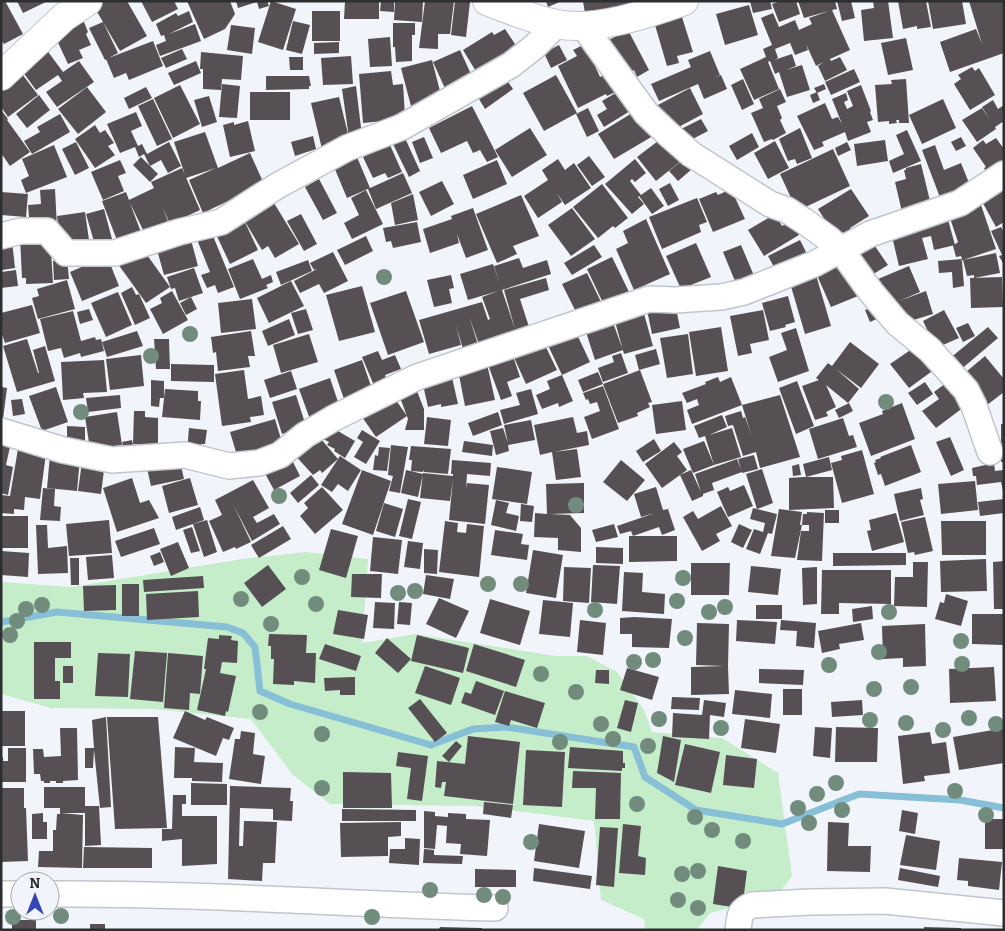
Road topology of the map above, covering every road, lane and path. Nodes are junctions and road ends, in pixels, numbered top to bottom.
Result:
1 (88, 1) edge
2 (487, 1) edge
3 (684, 1) edge
4 (557, 24) junction
5 (584, 26) junction
6 (1, 76) edge
7 (1004, 174) edge
8 (1, 236) edge
9 (841, 250) junction
10 (1, 431) edge
11 (990, 452) dead end
12 (60, 894) edge
13 (495, 908) dead end
14 (1004, 912) edge
15 (738, 930) edge

1 - 6 street
2 - 4 street
3 - 5 street
4 - 5 street
4 - 8 street
5 - 9 street
7 - 9 street
9 - 10 street
9 - 11 street
12 - 13 street
14 - 15 street

